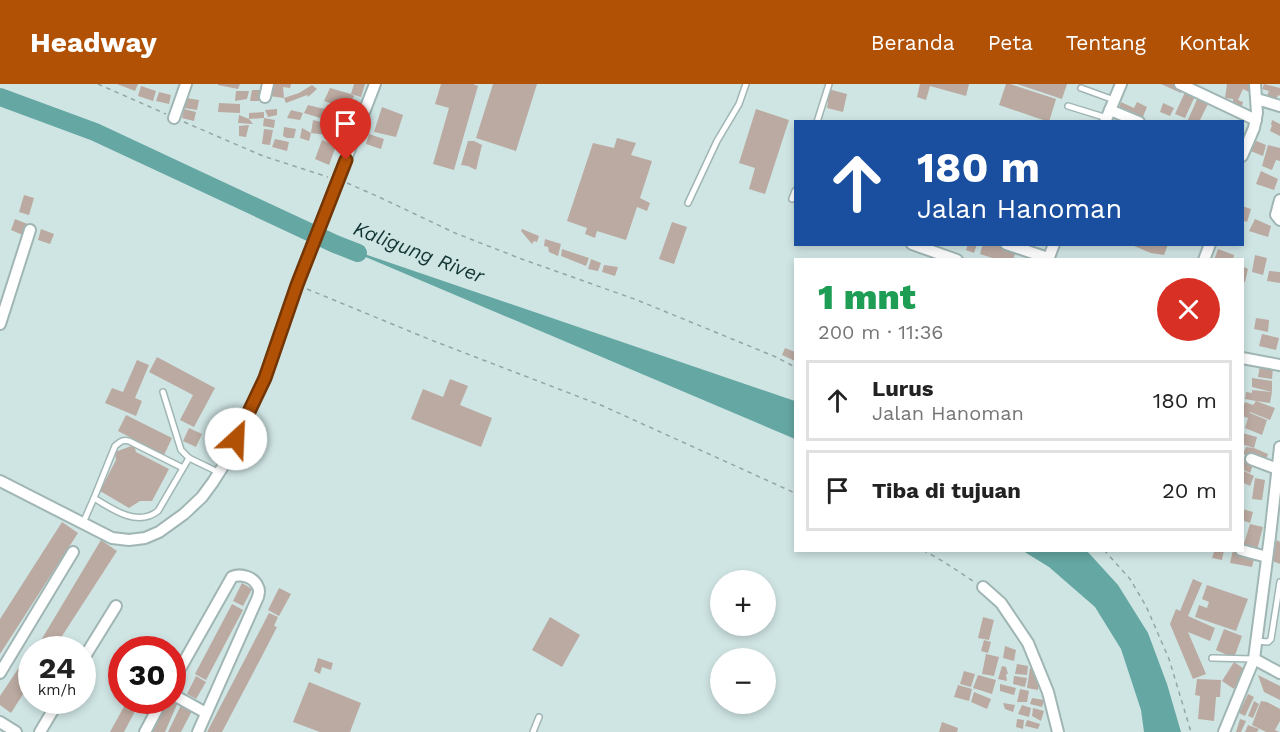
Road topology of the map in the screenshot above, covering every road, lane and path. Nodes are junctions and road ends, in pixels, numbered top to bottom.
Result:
1 (98, 84) edge
2 (186, 84) edge
3 (268, 84) edge
4 (375, 84) edge
5 (746, 84) edge
6 (828, 84) edge
7 (1121, 84) edge
8 (1180, 84) edge
9 (1255, 84) edge
10 (1081, 88) dead end
11 (265, 97) dead end
12 (1257, 99) junction
13 (1068, 106) dead end
14 (1280, 106) edge
15 (1109, 112) edge
16 (174, 118) junction
17 (818, 120) edge
18 (1133, 120) edge
19 (1256, 120) junction
20 (1244, 151) edge
21 (337, 185) junction
22 (794, 194) edge
23 (792, 199) dead end
24 (1280, 200) edge
25 (688, 203) dead end
26 (1280, 220) edge
27 (30, 230) dead end
28 (918, 246) edge
29 (1012, 246) edge
30 (951, 258) edge
31 (1045, 258) edge
32 (297, 285) junction
33 (0, 324) edge
34 (1244, 358) edge
35 (1280, 365) edge
36 (794, 366) edge
37 (163, 392) dead end
38 (1280, 447) edge
39 (189, 459) junction
40 (1251, 459) dead end
41 (183, 468) junction
42 (1279, 470) edge
43 (220, 473) junction
44 (0, 481) edge
45 (794, 493) edge
46 (94, 498) junction
47 (84, 520) junction
48 (1275, 537) edge
49 (1244, 551) edge
50 (73, 552) dead end
51 (926, 552) edge
52 (1106, 552) edge
53 (1267, 557) junction
54 (1280, 582) edge
55 (983, 587) joint
56 (1263, 588) junction
57 (1278, 591) junction
58 (116, 606) dead end
59 (96, 638) edge
60 (1256, 640) junction
61 (186, 658) edge
62 (1212, 658) dead end
63 (1254, 659) junction
64 (0, 673) edge
65 (1280, 673) edge
66 (186, 702) edge
67 (206, 713) junction
68 (51, 714) edge
69 (155, 714) edge
70 (539, 717) dead end
71 (0, 722) edge
72 (16, 732) edge
73 (40, 732) edge
74 (145, 732) edge
75 (198, 732) edge
76 (533, 732) edge
77 (1058, 732) edge
78 (1191, 732) edge
79 (1224, 732) edge

1 - 16 path
2 - 16 street
3 - 11 street
4 - 21 street
5 - 25 lane
6 - 17 lane
7 - 15 street
8 - 19 street
9 - 12 street
10 - 15 lane
12 - 14 street
12 - 19 street
13 - 15 lane
15 - 18 street
16 - 21 path
19 - 20 street
21 - 32 street
21 - 36 path
22 - 23 lane
24 - 26 street
27 - 33 street
28 - 30 street
29 - 31 street
32 - 43 street
32 - 45 path
34 - 35 street
37 - 39 lane
38 - 42 street
39 - 41 lane
39 - 43 lane
40 - 42 street
41 - 46 lane
41 - 46 lane
42 - 48 street
43 - 47 street
44 - 47 street
46 - 47 lane
48 - 53 street
49 - 53 street
50 - 64 street
51 - 55 path
52 - 78 path
53 - 56 street
54 - 57 lane
55 - 77 street
56 - 57 lane
56 - 60 street
57 - 60 lane
58 - 59 street
60 - 63 street
61 - 67 street
62 - 63 lane
63 - 65 street
63 - 79 street
66 - 67 street
67 - 75 street
68 - 73 street
69 - 74 street
70 - 76 lane
71 - 72 street

